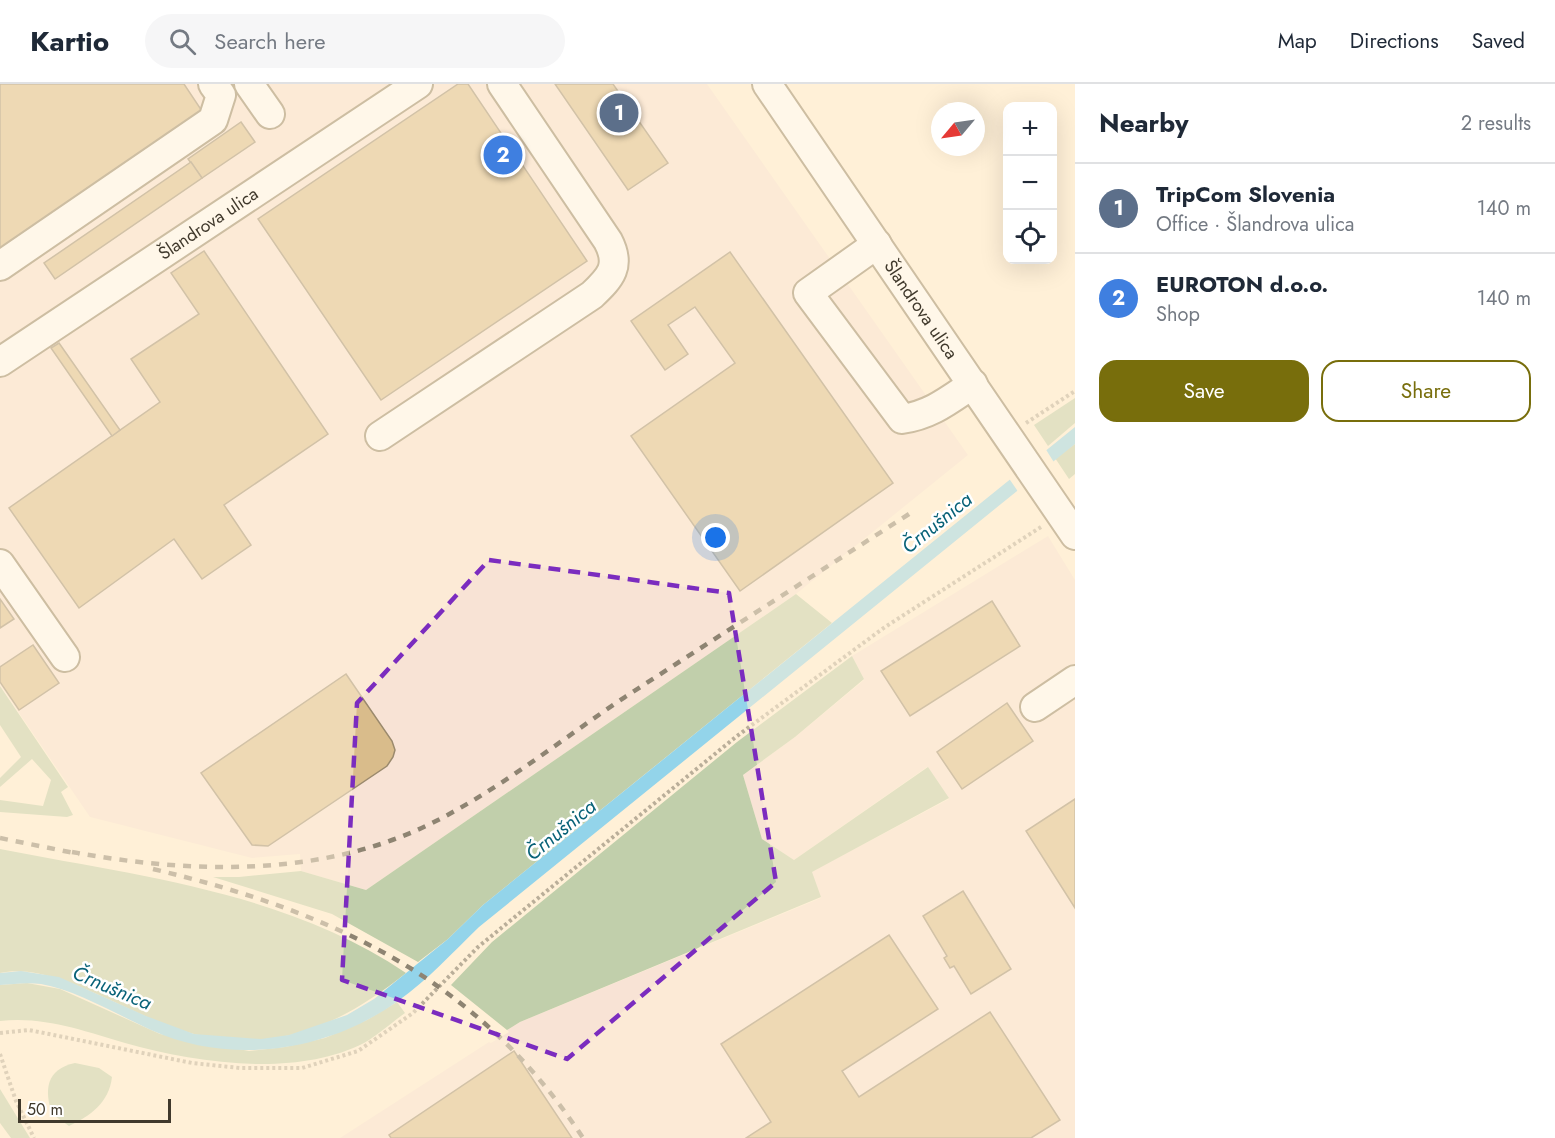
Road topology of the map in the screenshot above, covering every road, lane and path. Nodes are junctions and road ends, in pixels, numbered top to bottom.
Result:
1 (213, 84) edge
2 (249, 84) edge
3 (418, 84) edge
4 (502, 84) edge
5 (767, 84) edge
6 (270, 114) dead end
7 (877, 244) junction
8 (0, 266) edge
9 (0, 362) edge
10 (973, 384) junction
11 (1075, 391) edge
12 (1007, 434) junction
13 (380, 436) dead end
14 (1059, 510) junction
15 (1075, 535) edge
16 (0, 564) edge
17 (64, 657) dead end
18 (1075, 680) edge
19 (1035, 707) dead end
20 (0, 1033) edge
21 (0, 1054) edge
22 (34, 1138) edge

1 - 8 street
2 - 6 street
3 - 9 street, Šlandrova ulica
4 - 13 street
5 - 7 street, Šlandrova ulica
7 - 10 street, Šlandrova ulica
7 - 10 street
10 - 12 street, Šlandrova ulica
11 - 12 path
12 - 14 street, Šlandrova ulica
14 - 15 street, Šlandrova ulica
14 - 20 path
16 - 17 street
18 - 19 street
21 - 22 path

